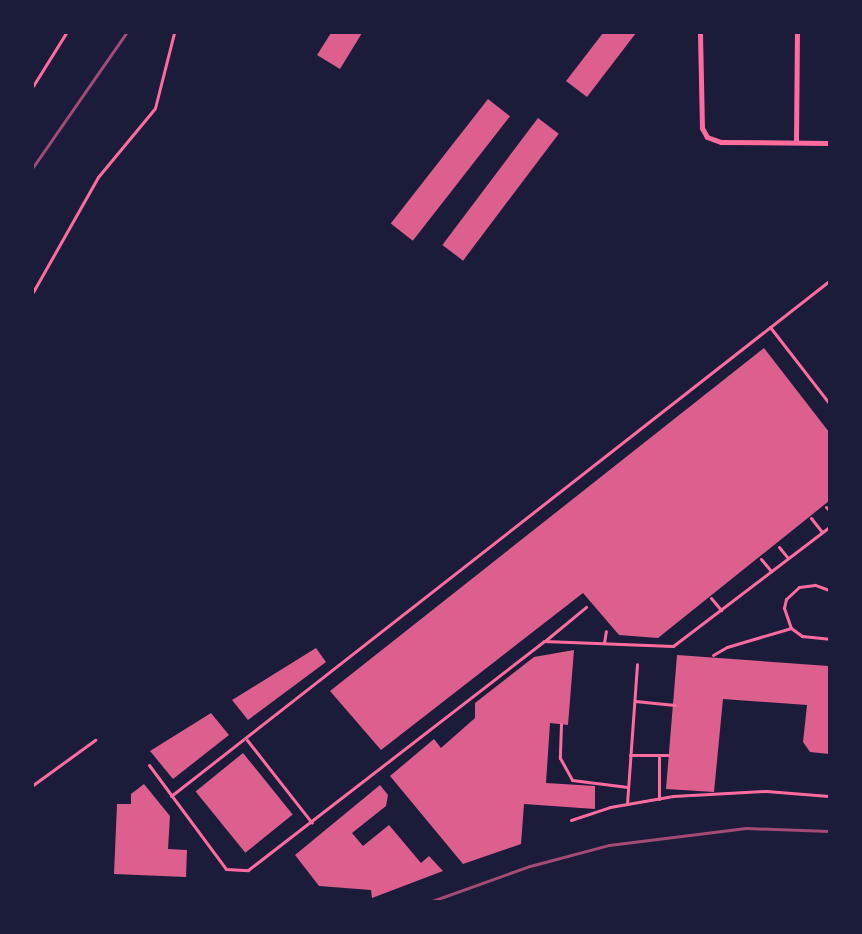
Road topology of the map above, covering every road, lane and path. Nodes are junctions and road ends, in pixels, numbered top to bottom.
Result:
1 (66, 33) edge
2 (174, 33) edge
3 (700, 33) edge
4 (797, 33) edge
5 (33, 86) edge
6 (796, 142) junction
7 (829, 143) edge
8 (829, 282) edge
9 (33, 292) edge
10 (771, 327) junction
11 (829, 403) edge
12 (811, 518) dead end
13 (829, 527) edge
14 (822, 532) junction
15 (778, 547) dead end
16 (788, 558) junction
17 (761, 559) dead end
18 (771, 572) junction
19 (829, 590) edge
20 (711, 598) dead end
21 (586, 607) dead end
22 (721, 610) junction
23 (791, 628) junction
24 (606, 631) dead end
25 (829, 639) edge
26 (544, 641) junction
27 (604, 643) junction
28 (713, 655) dead end
29 (637, 664) dead end
30 (634, 701) junction
31 (675, 705) dead end
32 (561, 724) dead end
33 (95, 740) dead end
34 (247, 740) junction
35 (630, 755) junction
36 (659, 755) junction
37 (668, 755) dead end
38 (148, 765) dead end
39 (33, 785) edge
40 (628, 787) junction
41 (171, 796) junction
42 (829, 796) edge
43 (659, 799) junction
44 (627, 804) junction
45 (571, 820) dead end
46 (312, 823) junction

1 - 5 lane
2 - 9 lane
3 - 6 street
4 - 6 street
6 - 7 street
8 - 10 lane
10 - 11 lane
10 - 34 lane
12 - 14 lane
13 - 14 lane
14 - 16 lane
15 - 16 lane
16 - 18 lane
17 - 18 lane
18 - 22 lane
19 - 23 lane
20 - 22 lane
21 - 26 lane
22 - 27 lane
23 - 25 lane
23 - 28 lane
24 - 27 lane
26 - 27 lane
26 - 46 lane
29 - 30 lane
30 - 31 lane
30 - 35 lane
32 - 40 lane
33 - 39 lane
34 - 41 lane
34 - 46 lane
35 - 36 lane
35 - 40 lane
36 - 37 lane
36 - 43 lane
38 - 41 lane
40 - 44 lane
41 - 46 lane
42 - 43 lane
43 - 44 lane
44 - 45 lane

